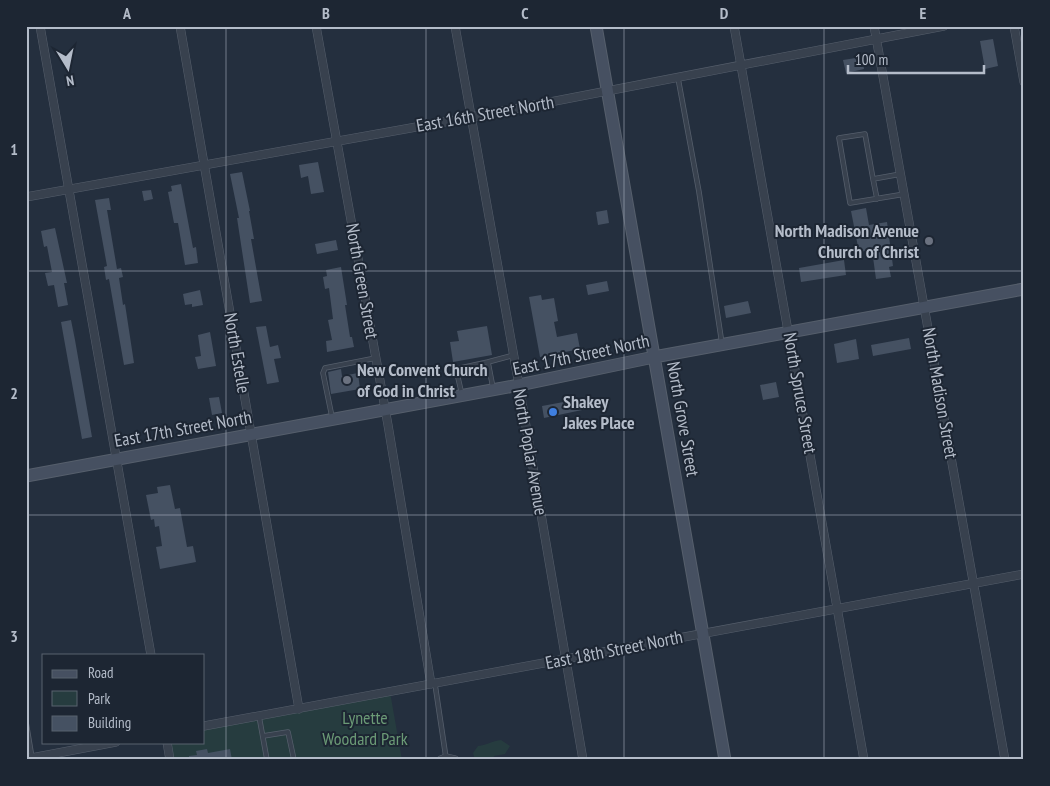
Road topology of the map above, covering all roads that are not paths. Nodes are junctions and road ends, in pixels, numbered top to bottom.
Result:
1 (40, 26) edge
2 (180, 26) edge
3 (316, 26) edge
4 (455, 26) edge
5 (596, 26) edge
6 (734, 26) edge
7 (874, 26) edge
8 (944, 26) edge
9 (1014, 26) edge
10 (877, 40) junction
11 (741, 66) junction
12 (678, 78) junction
13 (1024, 82) edge
14 (608, 91) junction
15 (472, 117) junction
16 (337, 141) junction
17 (204, 164) junction
18 (901, 174) junction
19 (873, 179) junction
20 (68, 190) junction
21 (905, 194) junction
22 (26, 198) edge
23 (877, 199) junction
24 (1024, 289) edge
25 (925, 307) junction
26 (789, 333) junction
27 (722, 345) junction
28 (514, 355) junction
29 (654, 357) junction
30 (376, 358) junction
31 (488, 362) junction
32 (519, 385) junction
33 (493, 390) junction
34 (462, 396) junction
35 (385, 410) junction
36 (332, 420) junction
37 (251, 435) junction
38 (117, 459) junction
39 (26, 476) edge
40 (1024, 574) edge
41 (973, 583) junction
42 (838, 609) junction
43 (703, 634) junction
44 (151, 654) edge
45 (566, 659) junction
46 (433, 684) junction
47 (299, 709) junction
48 (259, 716) junction
49 (26, 722) edge
50 (205, 726) edge
51 (263, 736) junction
52 (27, 739) edge
53 (106, 744) edge
54 (166, 744) edge
55 (30, 759) edge
56 (444, 759) edge
57 (170, 760) edge
58 (267, 760) edge
59 (294, 760) edge
60 (455, 760) edge
61 (584, 760) edge
62 (725, 760) edge
63 (864, 760) edge
64 (1005, 760) edge

1 - 20 street
2 - 17 street, North Estelle
3 - 16 street, North Green Street
4 - 15 street, North Poplar Avenue
5 - 14 street, North Grove Street
6 - 11 street, North Spruce Street
7 - 10 street, North Madison Street
8 - 10 street, East 16th Street North
9 - 13 street
10 - 11 street, East 16th Street North
10 - 18 street, North Madison Street
11 - 12 street, East 16th Street North
11 - 26 street, North Spruce Street
12 - 14 street, East 16th Street North
12 - 27 lane
14 - 15 street, East 16th Street North
14 - 29 street, North Grove Street
15 - 16 street, East 16th Street North
15 - 28 street, North Poplar Avenue
16 - 17 street, East 16th Street North
16 - 30 street, North Green Street
17 - 20 street, East 16th Street North
17 - 37 street, North Estelle
18 - 19 lane
18 - 21 street, North Madison Street
19 - 23 lane
19 - 23 lane
20 - 22 street, East 16th Street North
20 - 38 street
21 - 23 lane
21 - 25 street, North Madison Street
24 - 25 street, East 17th Street North
25 - 26 street, East 17th Street North
25 - 41 street, North Madison Street
26 - 27 street, East 17th Street North
26 - 42 street, North Spruce Street
27 - 29 street, East 17th Street North
28 - 31 lane
28 - 32 street, North Poplar Avenue
29 - 32 street, East 17th Street North
29 - 43 street, North Grove Street
30 - 35 street, North Green Street
30 - 36 lane
31 - 33 lane
31 - 34 lane
32 - 33 street, East 17th Street North
32 - 45 street, North Poplar Avenue
33 - 34 street, East 17th Street North
34 - 35 street, East 17th Street North
35 - 36 street, East 17th Street North
35 - 46 street, North Green Street
36 - 37 street, East 17th Street North
37 - 38 street, East 17th Street North
37 - 47 street, North Estelle
38 - 39 street, East 17th Street North
38 - 44 street
40 - 41 street, East 18th Street North
41 - 42 street, East 18th Street North
41 - 64 street, North Madison Street
42 - 43 street, East 18th Street North
42 - 63 street, North Spruce Street
43 - 45 street, East 18th Street North
43 - 62 street, North Grove Street
45 - 46 street, East 18th Street North
45 - 61 street, North Poplar Avenue
46 - 47 street, East 18th Street North
46 - 56 lane
47 - 48 street, East 18th Street North
48 - 50 street, East 18th Street North
48 - 51 lane
49 - 52 lane
51 - 58 lane
51 - 59 lane
52 - 55 lane
53 - 55 street
54 - 57 street
56 - 60 street

